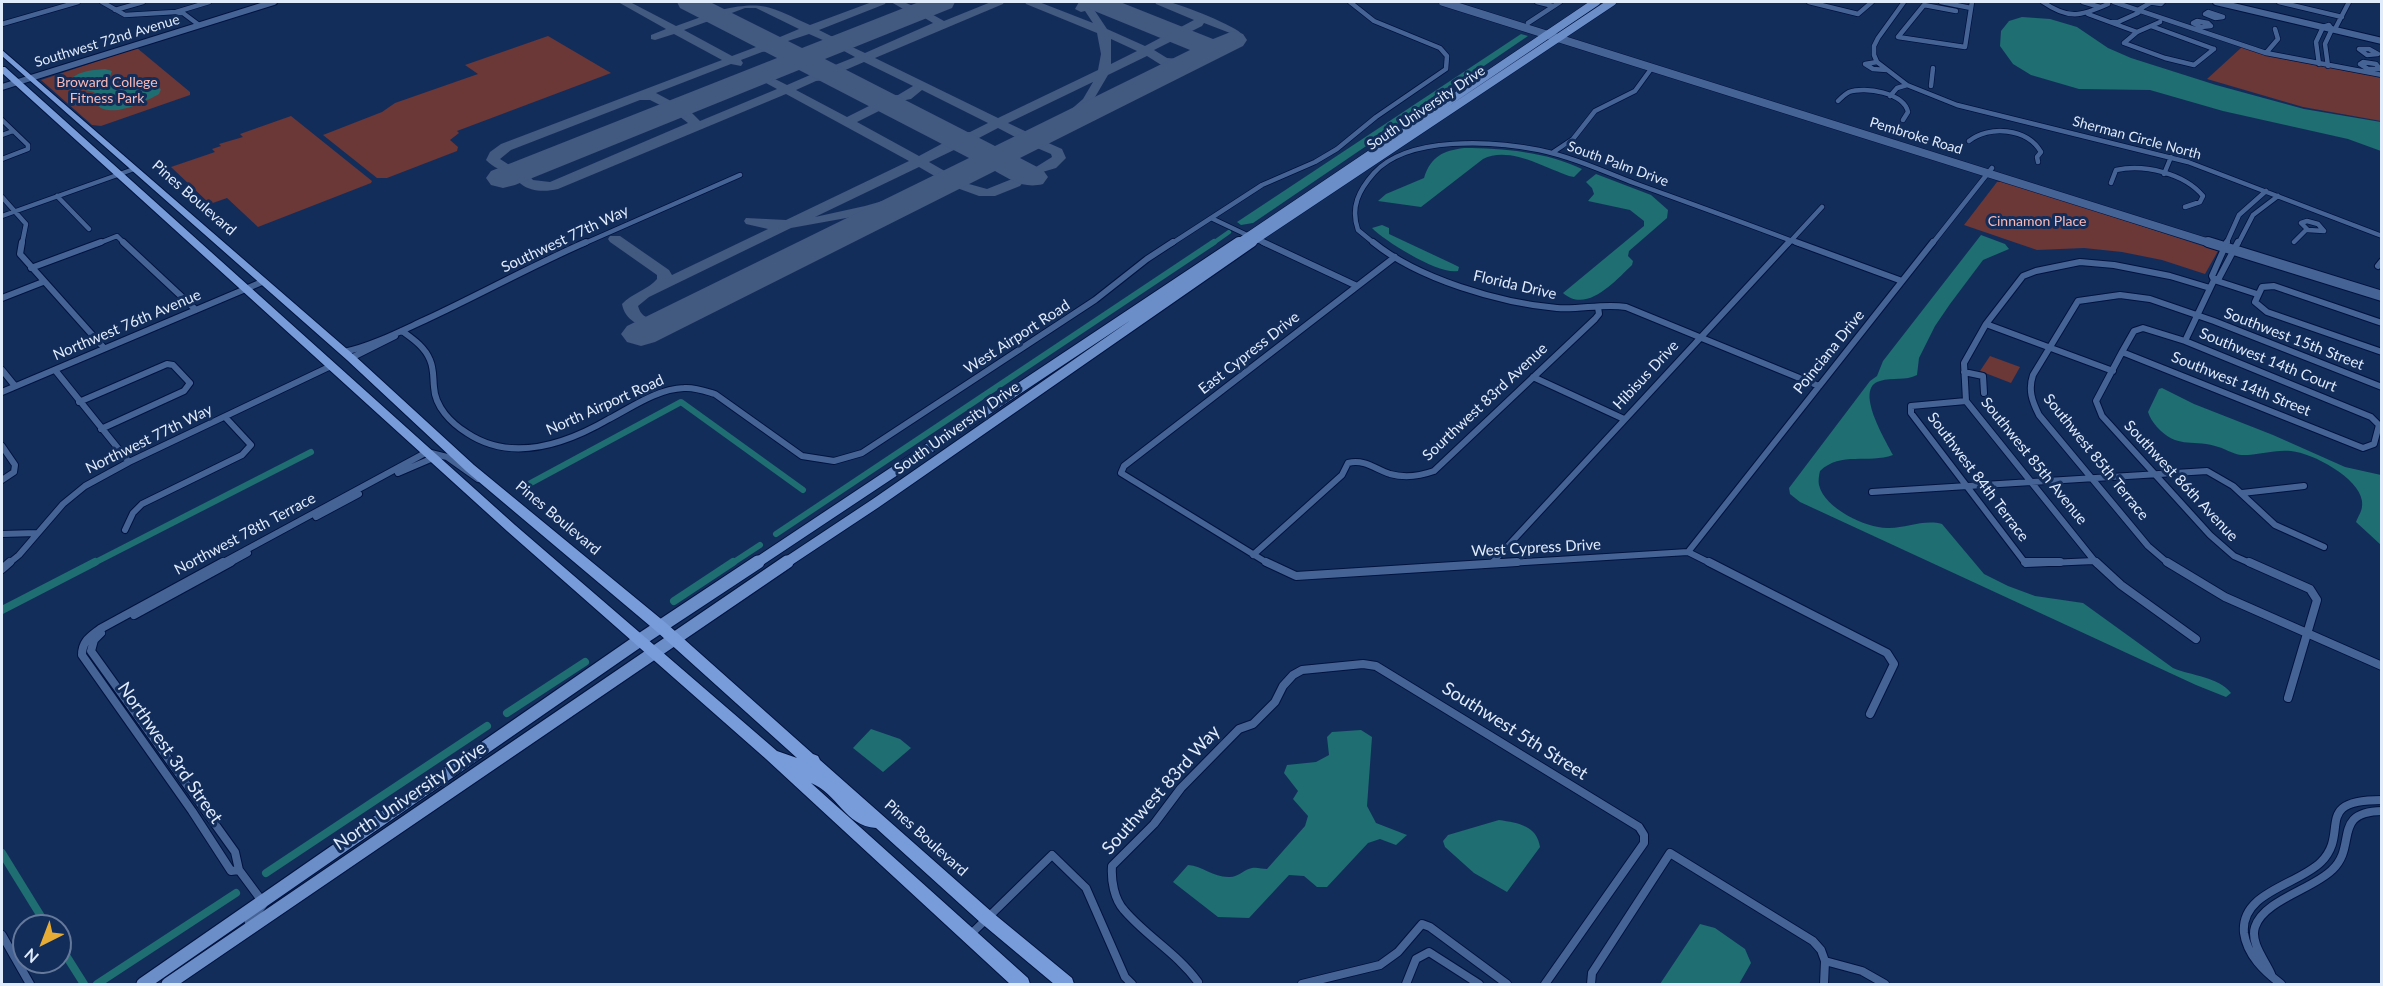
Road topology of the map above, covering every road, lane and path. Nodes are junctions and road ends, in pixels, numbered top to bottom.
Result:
1 (78, 2) edge
2 (102, 2) edge
3 (143, 2) edge
4 (209, 2) edge
5 (274, 2) edge
6 (1350, 2) edge
7 (1443, 2) edge
8 (1461, 2) edge
9 (1538, 2) edge
10 (1560, 2) edge
11 (1596, 2) edge
12 (1612, 2) edge
13 (1809, 2) edge
14 (1872, 2) edge
15 (1904, 2) edge
16 (1926, 2) edge
17 (1933, 2) edge
18 (1941, 2) edge
19 (1972, 2) edge
20 (2043, 2) edge
21 (2082, 2) edge
22 (2114, 2) edge
23 (2149, 2) edge
24 (2163, 2) edge
25 (2216, 2) edge
26 (2229, 2) edge
27 (2279, 2) edge
28 (2349, 2) edge
29 (2292, 3) edge
30 (2108, 4) dead end
31 (1553, 6) junction
32 (1951, 6) junction
33 (2100, 8) junction
34 (1971, 9) junction
35 (115, 10) junction
36 (2138, 10) junction
37 (1956, 11) dead end
38 (176, 12) junction
39 (2088, 14) junction
40 (2119, 16) junction
41 (2209, 17) dead end
42 (2342, 17) junction
43 (2128, 18) junction
44 (2110, 22) junction
45 (2160, 22) dead end
46 (2204, 22) junction
47 (1528, 23) junction
48 (2, 24) edge
49 (199, 25) junction
50 (2151, 26) junction
51 (2330, 27) junction
52 (2196, 28) junction
53 (2275, 29) dead end
54 (1553, 31) junction
55 (2137, 32) junction
56 (1565, 35) junction
57 (1545, 36) junction
58 (1557, 40) junction
59 (2382, 40) edge
60 (2, 52) edge
61 (2266, 53) junction
62 (2367, 55) dead end
63 (1877, 62) junction
64 (2369, 63) junction
65 (2319, 64) junction
66 (2328, 66) junction
67 (1933, 68) dead end
68 (2, 69) edge
69 (1651, 69) junction
70 (1887, 70) junction
71 (2372, 71) junction
72 (2382, 75) edge
73 (30, 78) junction
74 (16, 82) junction
75 (1907, 85) junction
76 (1931, 86) dead end
77 (2, 87) edge
78 (1890, 96) junction
79 (1838, 101) dead end
80 (2, 120) edge
81 (1903, 120) dead end
82 (2026, 122) junction
83 (1849, 126) junction
84 (91, 130) junction
85 (13, 131) junction
86 (72, 132) junction
87 (2, 135) edge
88 (2017, 135) junction
89 (1969, 141) dead end
90 (1552, 153) junction
91 (2171, 157) junction
92 (2, 159) edge
93 (2038, 162) dead end
94 (134, 169) junction
95 (1990, 170) junction
96 (118, 174) junction
97 (2164, 174) junction
98 (740, 175) dead end
99 (2111, 183) dead end
100 (2266, 191) junction
101 (57, 196) junction
102 (2278, 196) junction
103 (2, 197) edge
104 (1822, 207) dead end
105 (2185, 207) dead end
106 (16, 211) junction
107 (2325, 215) junction
108 (2, 216) edge
109 (1211, 218) junction
110 (1356, 221) joint
111 (2314, 223) junction
112 (90, 229) dead end
113 (2307, 229) junction
114 (2382, 236) edge
115 (1252, 237) junction
116 (1791, 240) junction
117 (2294, 242) dead end
118 (2225, 244) junction
119 (2236, 247) junction
120 (1395, 257) junction
121 (31, 268) junction
122 (2214, 280) junction
123 (1902, 281) junction
124 (43, 282) junction
125 (262, 282) junction
126 (1357, 286) junction
127 (2210, 288) junction
128 (246, 289) junction
129 (2382, 291) edge
130 (2257, 294) junction
131 (2382, 296) edge
132 (2, 298) edge
133 (1598, 307) junction
134 (1578, 309) junction
135 (196, 310) junction
136 (2198, 315) junction
137 (2382, 323) edge
138 (1986, 324) junction
139 (1587, 325) junction
140 (2153, 330) joint
141 (402, 331) junction
142 (298, 336) junction
143 (1700, 337) junction
144 (2185, 341) junction
145 (104, 348) junction
146 (2049, 348) junction
147 (2122, 352) junction
148 (2382, 352) edge
149 (347, 355) junction
150 (332, 366) junction
151 (2, 370) edge
152 (55, 370) junction
153 (2113, 371) junction
154 (1964, 372) junction
155 (369, 375) junction
156 (1533, 377) junction
157 (15, 386) junction
158 (1819, 386) junction
159 (2382, 387) edge
160 (2, 392) edge
161 (1984, 393) dead end
162 (1966, 401) junction
163 (79, 402) junction
164 (225, 417) junction
165 (1624, 419) junction
166 (101, 429) junction
167 (2349, 444) joint
168 (2, 446) edge
169 (430, 455) junction
170 (828, 461) joint
171 (129, 462) junction
172 (1122, 473) joint
173 (2157, 476) junction
174 (2093, 478) junction
175 (2, 480) edge
176 (2034, 483) junction
177 (489, 484) junction
178 (1966, 485) junction
179 (2304, 486) dead end
180 (470, 491) junction
181 (1872, 492) dead end
182 (2242, 494) junction
183 (529, 517) junction
184 (511, 528) junction
185 (125, 530) dead end
186 (37, 533) junction
187 (2, 534) edge
188 (2324, 546) dead end
189 (1688, 552) junction
190 (574, 555) junction
191 (1253, 555) junction
192 (2094, 561) junction
193 (1492, 563) junction
194 (2, 569) edge
195 (661, 627) junction
196 (2307, 636) junction
197 (673, 638) junction
198 (2196, 639) dead end
199 (640, 640) junction
200 (92, 643) joint
201 (82, 647) joint
202 (653, 651) junction
203 (1363, 664) joint
204 (2382, 666) edge
205 (2288, 698) dead end
206 (1870, 714) dead end
207 (771, 755) junction
208 (813, 760) junction
209 (797, 778) junction
210 (2382, 800) edge
211 (2343, 807) junction
212 (2382, 811) edge
213 (2355, 816) junction
214 (881, 822) junction
215 (2314, 867) junction
216 (239, 870) junction
217 (2325, 877) junction
218 (262, 901) junction
219 (987, 918) junction
220 (2, 935) edge
221 (2244, 935) junction
222 (968, 937) junction
223 (2254, 937) junction
224 (1825, 961) junction
225 (2271, 977) junction
226 (30, 984) edge
227 (143, 984) edge
228 (159, 984) edge
229 (168, 984) edge
230 (1022, 984) edge
231 (1066, 984) edge
232 (1132, 984) edge
233 (1198, 984) edge
234 (1302, 984) edge
235 (1406, 984) edge
236 (1479, 984) edge
237 (1507, 984) edge
238 (1545, 984) edge
239 (1591, 984) edge
240 (1824, 984) edge
241 (1885, 984) edge
242 (2281, 984) edge

1 - 48 street
2 - 35 street
3 - 35 street
4 - 38 street
5 - 49 street, Southwest 72nd Avenue
6 - 109 street, West Airport Road
7 - 57 main road, Pembroke Road
8 - 47 main road, Pembroke Road
9 - 31 street
10 - 31 street
11 - 54 main road, South University Drive
12 - 56 main road, South University Drive
13 - 14 street
15 - 63 street
16 - 32 street
17 - 32 street
18 - 34 street
19 - 34 street
20 - 39 street
21 - 33 street
22 - 36 street
23 - 24 street
23 - 36 street
25 - 51 street
26 - 51 street
27 - 29 street
28 - 42 street
29 - 42 street
30 - 33 street
31 - 47 street
32 - 34 street
33 - 39 street
34 - 37 street
35 - 38 street
36 - 40 street
36 - 43 street
36 - 52 street
38 - 49 street
39 - 44 street
40 - 43 street
40 - 44 street
41 - 46 street
42 - 51 street
43 - 44 street
44 - 55 street
45 - 50 street
46 - 52 street
46 - 52 street
47 - 54 main road, Pembroke Road
49 - 73 street, Southwest 72nd Avenue
50 - 55 street
50 - 55 street
51 - 59 street
51 - 65 street
51 - 66 street
52 - 61 street
53 - 61 street
54 - 56 main road, Pembroke Road
54 - 57 main road, South University Drive
56 - 58 main road, South University Drive
56 - 83 main road, Pembroke Road
57 - 58 main road, Pembroke Road
57 - 115 main road, South University Drive
58 - 69 main road, Pembroke Road
58 - 115 main road, South University Drive
60 - 73 highway, Pines Boulevard
61 - 65 street
62 - 64 street
63 - 70 street
63 - 70 street
64 - 71 street
64 - 71 street
65 - 66 street
66 - 71 street
67 - 76 street
68 - 74 highway
69 - 83 main road, Pembroke Road
69 - 90 street
70 - 75 street, Sherman Circle North
71 - 72 street
73 - 74 street, Southwest 72nd Avenue
73 - 84 highway, Pines Boulevard
74 - 77 street, Southwest 72nd Avenue
74 - 86 highway
75 - 78 street
75 - 82 street, Sherman Circle North
78 - 79 street
78 - 81 street
80 - 85 street
82 - 88 street
82 - 91 street, Sherman Circle North
83 - 95 main road, Pembroke Road
84 - 86 highway
84 - 94 highway, Pines Boulevard
85 - 87 street
85 - 92 street
86 - 96 highway
88 - 89 street
88 - 93 street
90 - 110 street, South Palm Drive
90 - 116 street, South Palm Drive
91 - 97 street
91 - 100 street, Sherman Circle North
94 - 96 street
94 - 125 highway, Pines Boulevard
95 - 118 main road, Pembroke Road
95 - 123 street, Poinciana Drive
96 - 101 street
96 - 128 highway
97 - 99 street
97 - 105 street
98 - 141 street, Southwest 77th Way
100 - 102 street, Sherman Circle North
100 - 118 street
101 - 106 street
101 - 112 street
102 - 107 street, Sherman Circle North
102 - 119 street
103 - 106 street
104 - 116 street, Hibisus Drive
106 - 108 street
106 - 121 street
107 - 111 street
107 - 114 street, Sherman Circle North
109 - 115 street
109 - 170 street, West Airport Road
110 - 120 street, Florida Drive
111 - 113 street
111 - 113 street
113 - 117 street
115 - 126 street
115 - 195 main road, South University Drive
115 - 197 main road, South University Drive
116 - 123 street, South Palm Drive
116 - 143 street, Hibisus Drive
118 - 119 main road, Pembroke Road
118 - 122 street
119 - 122 street
119 - 129 main road, Pembroke Road
119 - 131 main road, Pembroke Road
120 - 126 street, East Cypress Drive
120 - 134 street, Florida Drive
121 - 124 street
121 - 135 street
122 - 127 street
122 - 130 street
123 - 158 street, Poinciana Drive
124 - 132 street
124 - 145 street
125 - 128 street, Northwest 76th Avenue
125 - 149 highway, Pines Boulevard
126 - 172 street, East Cypress Drive
127 - 136 street
127 - 138 street, Southwest 85th Avenue
128 - 135 street, Northwest 76th Avenue
128 - 142 highway
130 - 137 street
130 - 148 street
133 - 134 street, Florida Drive
133 - 139 street, Sourthwest 83rd Avenue
133 - 143 street, Florida Drive
134 - 139 street
135 - 145 street, Northwest 76th Avenue
136 - 144 street
136 - 146 street, Southwest 85th Terrace
136 - 159 street, Southwest 15th Street
138 - 146 street
138 - 154 street, Southwest 85th Avenue
139 - 156 street, Sourthwest 83rd Avenue
140 - 144 street, Southwest 14th Court
140 - 147 street, Southwest 86th Avenue
141 - 149 street, Southwest 77th Way
141 - 170 street, North Airport Road
142 - 149 highway
142 - 150 highway
143 - 158 street, Florida Drive
143 - 165 street, Hibisus Drive
144 - 167 street, Southwest 14th Court
145 - 152 street, Northwest 76th Avenue
146 - 153 street
146 - 174 street, Southwest 85th Terrace
147 - 153 street, Southwest 86th Avenue
147 - 167 street, Southwest 14th Street
149 - 155 highway, Pines Boulevard
150 - 155 highway
150 - 164 street, Northwest 77th Way
150 - 169 highway
151 - 157 street
152 - 157 street, Northwest 76th Avenue
152 - 163 street
153 - 173 street, Southwest 86th Avenue
154 - 161 street
154 - 162 street, Southwest 85th Avenue
155 - 177 highway, Pines Boulevard
156 - 165 street
156 - 191 street, Sourthwest 83rd Avenue
157 - 160 street, Northwest 76th Avenue
158 - 189 street, Poinciana Drive
162 - 176 street, Southwest 85th Avenue
162 - 178 street, Southwest 84th Terrace
163 - 166 street
163 - 166 street
164 - 171 street, Northwest 77th Way
164 - 185 street
165 - 193 street, Hibisus Drive
166 - 171 street
168 - 175 street
169 - 177 street
169 - 180 highway
169 - 200 street, Northwest 78th Terrace
169 - 201 street, Northwest 78th Terrace
171 - 186 street, Northwest 77th Way
172 - 191 street, West Cypress Drive
173 - 174 street
173 - 182 street
173 - 196 street, Southwest 86th Avenue
174 - 176 street
174 - 196 street, Southwest 85th Terrace
176 - 178 street
176 - 192 street, Southwest 85th Avenue
177 - 183 highway, Pines Boulevard
178 - 181 street
178 - 192 street, Southwest 84th Terrace
179 - 182 street
180 - 183 highway
180 - 184 highway
182 - 188 street
183 - 190 highway, Pines Boulevard
184 - 190 highway
184 - 199 highway
186 - 187 street
186 - 194 street, Northwest 77th Way
189 - 193 street, West Cypress Drive
189 - 206 street
190 - 195 highway, Pines Boulevard
191 - 193 street, West Cypress Drive
192 - 198 street, Southwest 85th Avenue
195 - 197 highway, Pines Boulevard
195 - 199 main road, North University Drive
196 - 204 street, Southwest 85th Terrace
196 - 205 street, Southwest 86th Avenue
197 - 202 main road, North University Drive
197 - 208 highway, Pines Boulevard
199 - 202 highway
199 - 218 main road, North University Drive
200 - 216 street, Northwest 3rd Street
201 - 216 street, Northwest 3rd Street
202 - 207 highway
202 - 229 main road, North University Drive
203 - 233 street, Southwest 83rd Way
203 - 238 street, Southwest 5th Street
207 - 208 highway
207 - 209 highway
208 - 214 highway, Pines Boulevard
209 - 214 highway
209 - 222 highway
210 - 211 street
211 - 213 street
211 - 215 street
212 - 213 street
213 - 217 street
214 - 219 highway, Pines Boulevard
215 - 217 street
215 - 221 street
216 - 218 street, Northwest 3rd Street
217 - 223 street
218 - 227 main road, North University Drive
218 - 228 street, North University Drive
219 - 222 street
219 - 231 highway, Pines Boulevard
219 - 232 street
220 - 226 street
221 - 223 street
221 - 225 street
222 - 230 highway
223 - 225 street
224 - 239 street
224 - 240 street
224 - 241 street
225 - 242 street
234 - 237 street
235 - 236 street

